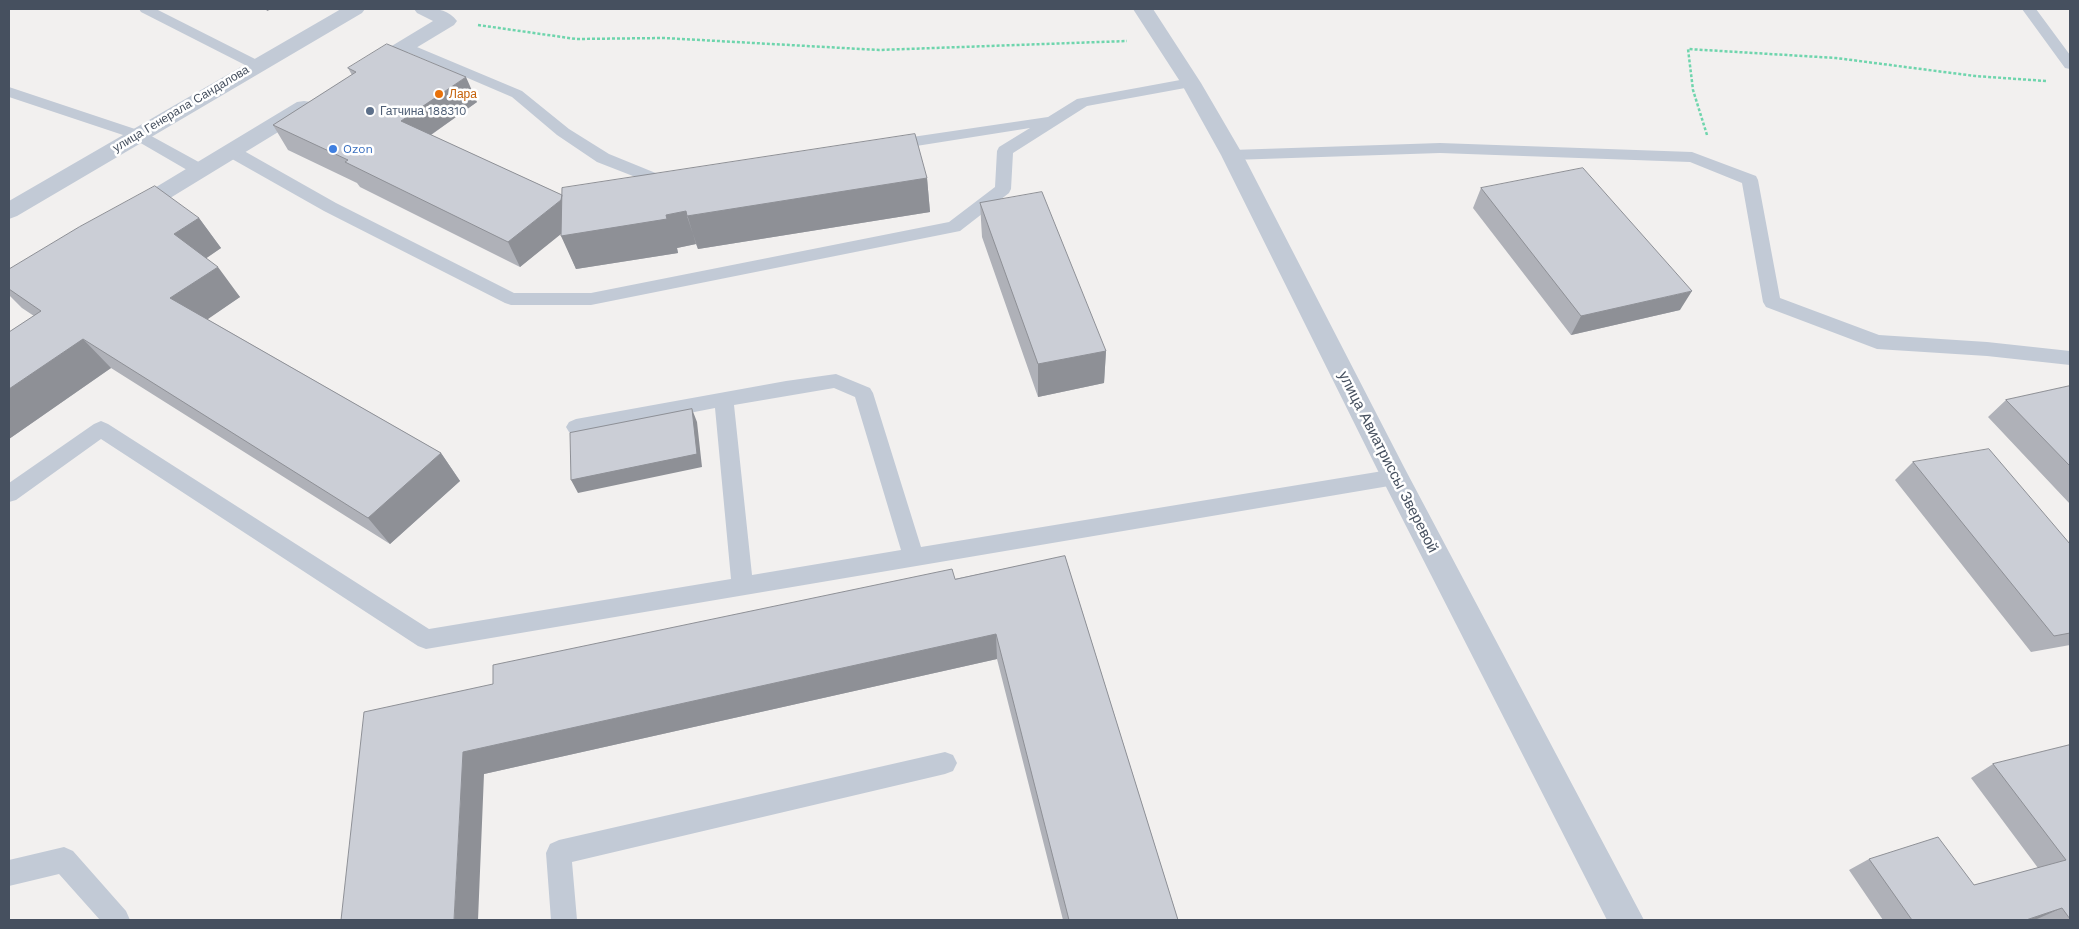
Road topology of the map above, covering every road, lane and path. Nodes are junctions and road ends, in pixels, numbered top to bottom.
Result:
1 (146, 9) edge
2 (355, 9) edge
3 (424, 9) edge
4 (1144, 9) edge
5 (2030, 9) edge
6 (447, 21) junction
7 (1163, 39) junction
8 (405, 46) junction
9 (2068, 62) edge
10 (256, 65) junction
11 (355, 76) edge
12 (1191, 83) junction
13 (9, 92) edge
14 (322, 96) edge
15 (1054, 120) junction
16 (138, 135) junction
17 (1708, 138) dead end
18 (878, 147) edge
19 (231, 150) junction
20 (1232, 155) junction
21 (200, 170) junction
22 (692, 176) edge
23 (9, 211) edge
24 (117, 221) edge
25 (2070, 358) edge
26 (724, 399) junction
27 (576, 427) dead end
28 (1395, 477) junction
29 (9, 494) edge
30 (914, 557) junction
31 (742, 586) junction
32 (945, 763) dead end
33 (9, 873) edge
34 (117, 920) edge
35 (564, 920) edge
36 (1626, 920) edge

1 - 10 lane
2 - 10 street, улица Генерала Сандалова
3 - 6 street
4 - 7 street, улица Авиатриссы Зверевой
5 - 9 lane
6 - 7 path
6 - 8 street
7 - 12 street, улица Авиатриссы Зверевой
8 - 11 street
8 - 22 lane
9 - 17 path
10 - 16 street, улица Генерала Сандалова
12 - 15 lane
12 - 20 street, улица Авиатриссы Зверевой
13 - 16 lane
14 - 19 street
15 - 18 lane
15 - 19 lane
16 - 21 lane
16 - 23 street, улица Генерала Сандалова
19 - 21 street
20 - 25 lane
20 - 28 street, улица Авиатриссы Зверевой
21 - 24 street
26 - 27 lane
26 - 30 lane
26 - 31 lane
28 - 30 lane
28 - 36 street, улица Авиатриссы Зверевой
29 - 31 lane
30 - 31 lane
32 - 35 lane
33 - 34 lane

